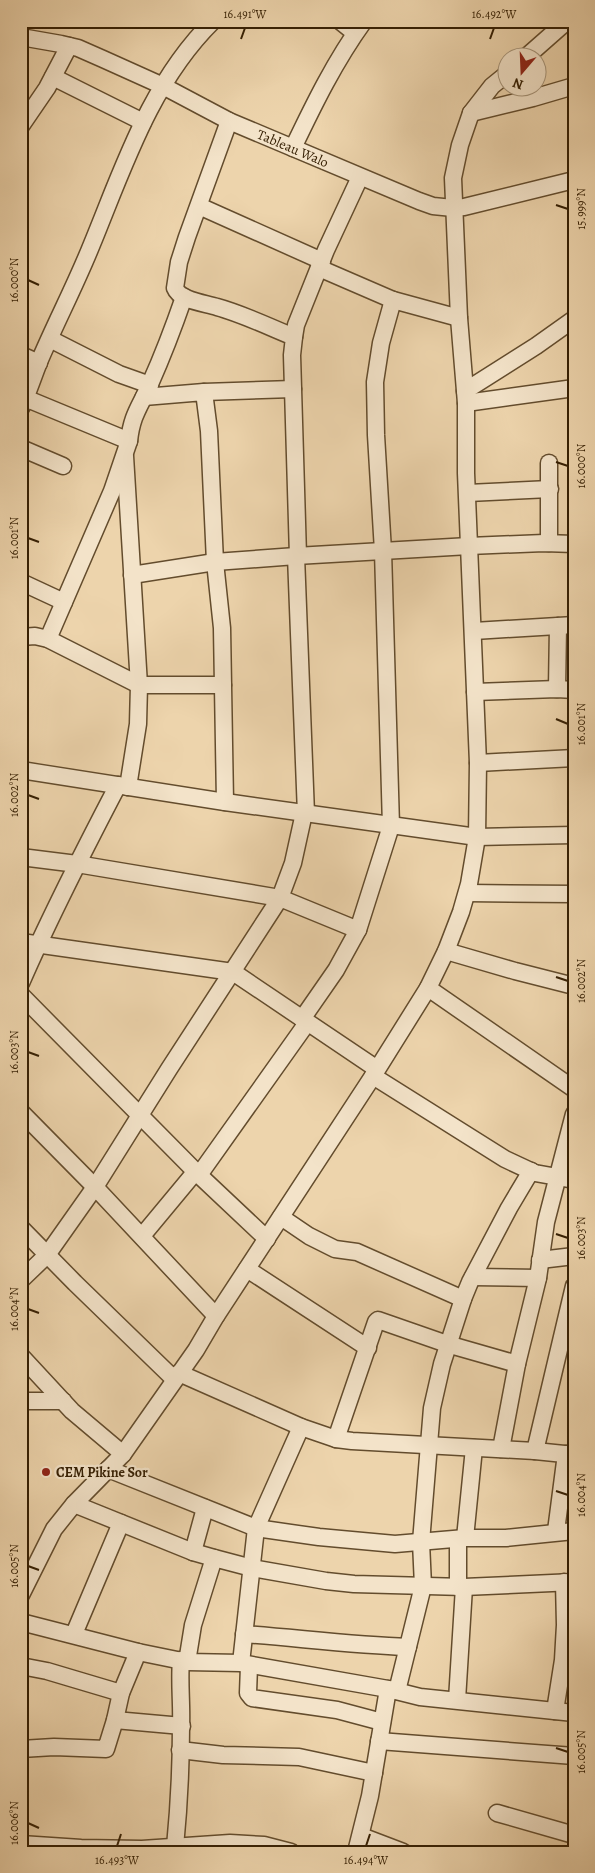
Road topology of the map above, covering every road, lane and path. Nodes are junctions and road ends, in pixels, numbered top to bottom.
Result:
1 (340, 21) edge
2 (567, 21) edge
3 (204, 24) edge
4 (360, 27) edge
5 (21, 37) edge
6 (69, 46) junction
7 (537, 48) edge
8 (53, 77) junction
9 (498, 81) edge
10 (163, 86) junction
11 (574, 86) edge
12 (471, 113) junction
13 (23, 119) edge
14 (229, 120) junction
15 (143, 122) junction
16 (293, 148) junction
17 (360, 177) junction
18 (574, 180) edge
19 (199, 206) junction
20 (453, 208) junction
21 (320, 264) junction
22 (184, 297) junction
23 (393, 300) junction
24 (458, 318) junction
25 (574, 319) edge
26 (294, 338) junction
27 (50, 339) junction
28 (21, 355) edge
29 (39, 364) junction
30 (574, 388) edge
31 (293, 389) junction
32 (147, 391) junction
33 (204, 392) junction
34 (465, 397) junction
35 (23, 403) edge
36 (21, 448) edge
37 (127, 448) junction
38 (549, 463) dead end
39 (62, 466) dead end
40 (550, 489) junction
41 (468, 493) junction
42 (548, 543) junction
43 (574, 544) edge
44 (469, 546) junction
45 (383, 551) junction
46 (297, 556) junction
47 (216, 562) junction
48 (132, 575) junction
49 (21, 582) edge
50 (64, 602) junction
51 (566, 626) edge
52 (474, 631) junction
53 (21, 637) edge
54 (48, 639) junction
55 (139, 684) junction
56 (224, 685) junction
57 (557, 689) junction
58 (574, 690) edge
59 (475, 692) junction
60 (574, 758) edge
61 (478, 763) junction
62 (21, 770) edge
63 (123, 786) junction
64 (225, 802) junction
65 (305, 813) junction
66 (391, 826) junction
67 (574, 834) edge
68 (477, 837) junction
69 (21, 857) edge
70 (77, 864) junction
71 (467, 893) junction
72 (574, 894) edge
73 (280, 898) junction
74 (358, 930) junction
75 (29, 944) edge
76 (446, 951) junction
77 (233, 972) junction
78 (21, 983) edge
79 (574, 986) edge
80 (428, 988) junction
81 (21, 995) edge
82 (304, 1021) junction
83 (375, 1072) junction
84 (574, 1089) edge
85 (21, 1112) edge
86 (574, 1114) edge
87 (142, 1115) junction
88 (531, 1171) junction
89 (198, 1173) junction
90 (556, 1177) junction
91 (574, 1180) edge
92 (96, 1187) junction
93 (281, 1217) junction
94 (21, 1228) edge
95 (142, 1236) junction
96 (267, 1239) junction
97 (47, 1255) junction
98 (574, 1256) edge
99 (540, 1260) junction
100 (247, 1269) junction
101 (473, 1277) junction
102 (538, 1278) junction
103 (21, 1280) edge
104 (574, 1286) edge
105 (463, 1299) junction
106 (216, 1316) junction
107 (448, 1344) junction
108 (368, 1348) junction
109 (21, 1356) edge
110 (517, 1364) junction
111 (177, 1376) junction
112 (62, 1401) junction
113 (21, 1402) edge
114 (301, 1426) junction
115 (336, 1439) junction
116 (429, 1445) junction
117 (474, 1448) junction
118 (501, 1449) junction
119 (535, 1451) junction
120 (123, 1454) junction
121 (570, 1454) edge
122 (108, 1469) junction
123 (74, 1504) junction
124 (205, 1508) junction
125 (120, 1523) junction
126 (256, 1528) junction
127 (574, 1531) edge
128 (556, 1532) junction
129 (462, 1538) junction
130 (421, 1542) junction
131 (193, 1552) junction
132 (214, 1558) junction
133 (252, 1568) junction
134 (569, 1582) edge
135 (422, 1586) junction
136 (461, 1587) junction
137 (21, 1595) edge
138 (21, 1622) edge
139 (74, 1634) junction
140 (244, 1634) junction
141 (408, 1647) junction
142 (138, 1652) junction
143 (184, 1661) junction
144 (245, 1664) junction
145 (21, 1666) edge
146 (392, 1690) junction
147 (122, 1692) junction
148 (457, 1700) junction
149 (555, 1711) junction
150 (574, 1713) edge
151 (115, 1720) junction
152 (382, 1722) junction
153 (182, 1726) junction
154 (378, 1741) junction
155 (21, 1748) edge
156 (180, 1750) junction
157 (574, 1756) edge
158 (374, 1773) junction
159 (497, 1813) dead end
160 (574, 1835) edge
161 (21, 1844) edge
162 (358, 1844) edge
163 (175, 1846) junction
164 (263, 1848) edge
165 (291, 1852) edge
166 (404, 1852) edge

1 - 4 street
2 - 7 street
3 - 10 street
4 - 16 street
5 - 6 street, Tableau Walo
6 - 8 street
6 - 10 street, Tableau Walo
8 - 13 street
8 - 15 street
9 - 12 street
10 - 14 street, Tableau Walo
10 - 15 street
11 - 12 street
12 - 20 street
14 - 16 street, Tableau Walo
14 - 19 street
15 - 27 street
16 - 17 street, Tableau Walo
17 - 20 street, Tableau Walo
17 - 21 street
18 - 20 street, Tableau Walo
19 - 21 street
19 - 22 street
20 - 24 street
21 - 23 street
21 - 26 street
22 - 26 street
22 - 32 street
23 - 24 street
23 - 45 street
24 - 34 street
25 - 34 street
26 - 31 street
27 - 29 street
27 - 32 street
28 - 29 street
29 - 35 street
30 - 34 street
31 - 33 street
31 - 46 street
32 - 33 street
32 - 37 street
33 - 47 street
34 - 41 street
35 - 37 street
36 - 39 street
37 - 48 street
37 - 50 street
38 - 40 street
40 - 41 street
40 - 42 street
41 - 44 street
42 - 43 street
42 - 44 street
44 - 45 street
44 - 52 street
45 - 46 street
45 - 66 street
46 - 47 street
46 - 65 street
47 - 48 street
47 - 56 street
48 - 55 street
49 - 50 street
50 - 54 street
51 - 52 street
51 - 57 street
52 - 59 street
53 - 54 street
54 - 55 street
55 - 56 street
55 - 63 street
56 - 64 street
57 - 58 street
57 - 59 street
59 - 61 street
60 - 61 street
61 - 68 street
62 - 63 street
63 - 64 street
63 - 70 street
64 - 65 street
65 - 66 street
65 - 73 street
66 - 68 street
66 - 74 street
67 - 68 street
68 - 71 street
69 - 70 street
70 - 73 street
70 - 75 street
71 - 72 street
71 - 76 street
73 - 74 street
73 - 77 street
74 - 82 street
75 - 77 street
75 - 78 street
76 - 79 street
76 - 80 street
77 - 82 street
77 - 87 street
80 - 83 street
80 - 84 street
81 - 87 street
82 - 83 street
82 - 89 street
83 - 88 street
83 - 93 street
85 - 92 street
86 - 90 street
87 - 89 street
87 - 92 street
88 - 90 street
88 - 101 street
89 - 95 street
89 - 96 street
90 - 91 street
90 - 99 street
92 - 95 street
92 - 97 street
93 - 96 street
93 - 105 street
94 - 97 street
95 - 106 street
96 - 100 street
97 - 103 street
97 - 111 street
98 - 99 street
99 - 102 street
100 - 106 street
100 - 108 street
101 - 102 street
101 - 105 street
102 - 110 street
104 - 119 street
105 - 107 street
106 - 111 street
107 - 108 street
107 - 110 street
107 - 116 street
108 - 115 street
109 - 112 street
110 - 118 street
111 - 114 street
111 - 120 street
112 - 113 street
112 - 120 street
114 - 115 street
114 - 126 street
115 - 116 street
116 - 117 street
116 - 130 street
117 - 118 street
117 - 129 street
118 - 119 street
119 - 121 street
120 - 122 street
121 - 128 street
122 - 123 street
122 - 124 street
123 - 125 street
123 - 137 street
124 - 126 street
124 - 131 street
125 - 131 street
125 - 139 street
126 - 130 street
126 - 133 street
127 - 128 street
128 - 129 street
129 - 130 street
129 - 136 street
130 - 135 street
131 - 132 street
132 - 133 street
132 - 143 street
133 - 135 street
133 - 140 street
134 - 136 street
134 - 149 street
135 - 136 street
135 - 141 street
136 - 148 street
138 - 139 street
139 - 142 street
140 - 141 street
140 - 144 street
141 - 146 street
142 - 143 street
142 - 147 street
143 - 144 street
143 - 153 street
144 - 146 street
144 - 152 street
145 - 147 street
146 - 148 street
146 - 152 street
147 - 151 street
148 - 149 street
149 - 150 street
151 - 153 street
151 - 155 street
152 - 154 street
153 - 156 street
154 - 157 street
154 - 158 street
156 - 158 street
156 - 163 street
158 - 162 street
159 - 160 street
161 - 163 street
162 - 166 street
163 - 164 street
164 - 165 street

